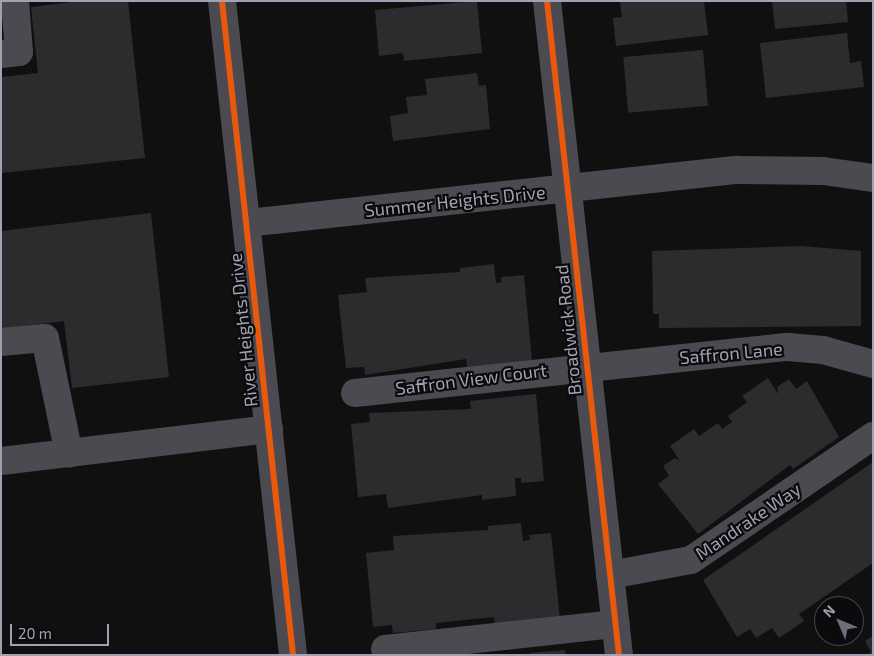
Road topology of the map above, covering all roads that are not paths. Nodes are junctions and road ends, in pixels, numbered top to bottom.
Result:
1 (15, 1) edge
2 (222, 1) edge
3 (547, 1) edge
4 (1, 54) edge
5 (873, 178) edge
6 (568, 189) junction
7 (247, 223) junction
8 (1, 342) edge
9 (873, 364) edge
10 (587, 365) junction
11 (355, 393) dead end
12 (269, 429) junction
13 (873, 436) edge
14 (69, 454) junction
15 (1, 461) edge
16 (610, 575) junction
17 (616, 624) junction
18 (385, 649) dead end
19 (293, 655) edge
20 (619, 655) edge

1 - 4 street
2 - 7 street, River Heights Drive
3 - 6 street, Broadwick Road
5 - 6 street, Summer Heights Drive
6 - 7 street, Summer Heights Drive
6 - 10 street, Broadwick Road
7 - 12 street, River Heights Drive
8 - 14 street
9 - 10 street, Saffron Lane
10 - 11 street, Saffron View Court
10 - 16 street, Broadwick Road
12 - 14 street
12 - 19 street, River Heights Drive
13 - 16 street, Mandrake Way
14 - 15 street
16 - 17 street, Broadwick Road
17 - 18 street
17 - 20 street, Broadwick Road

